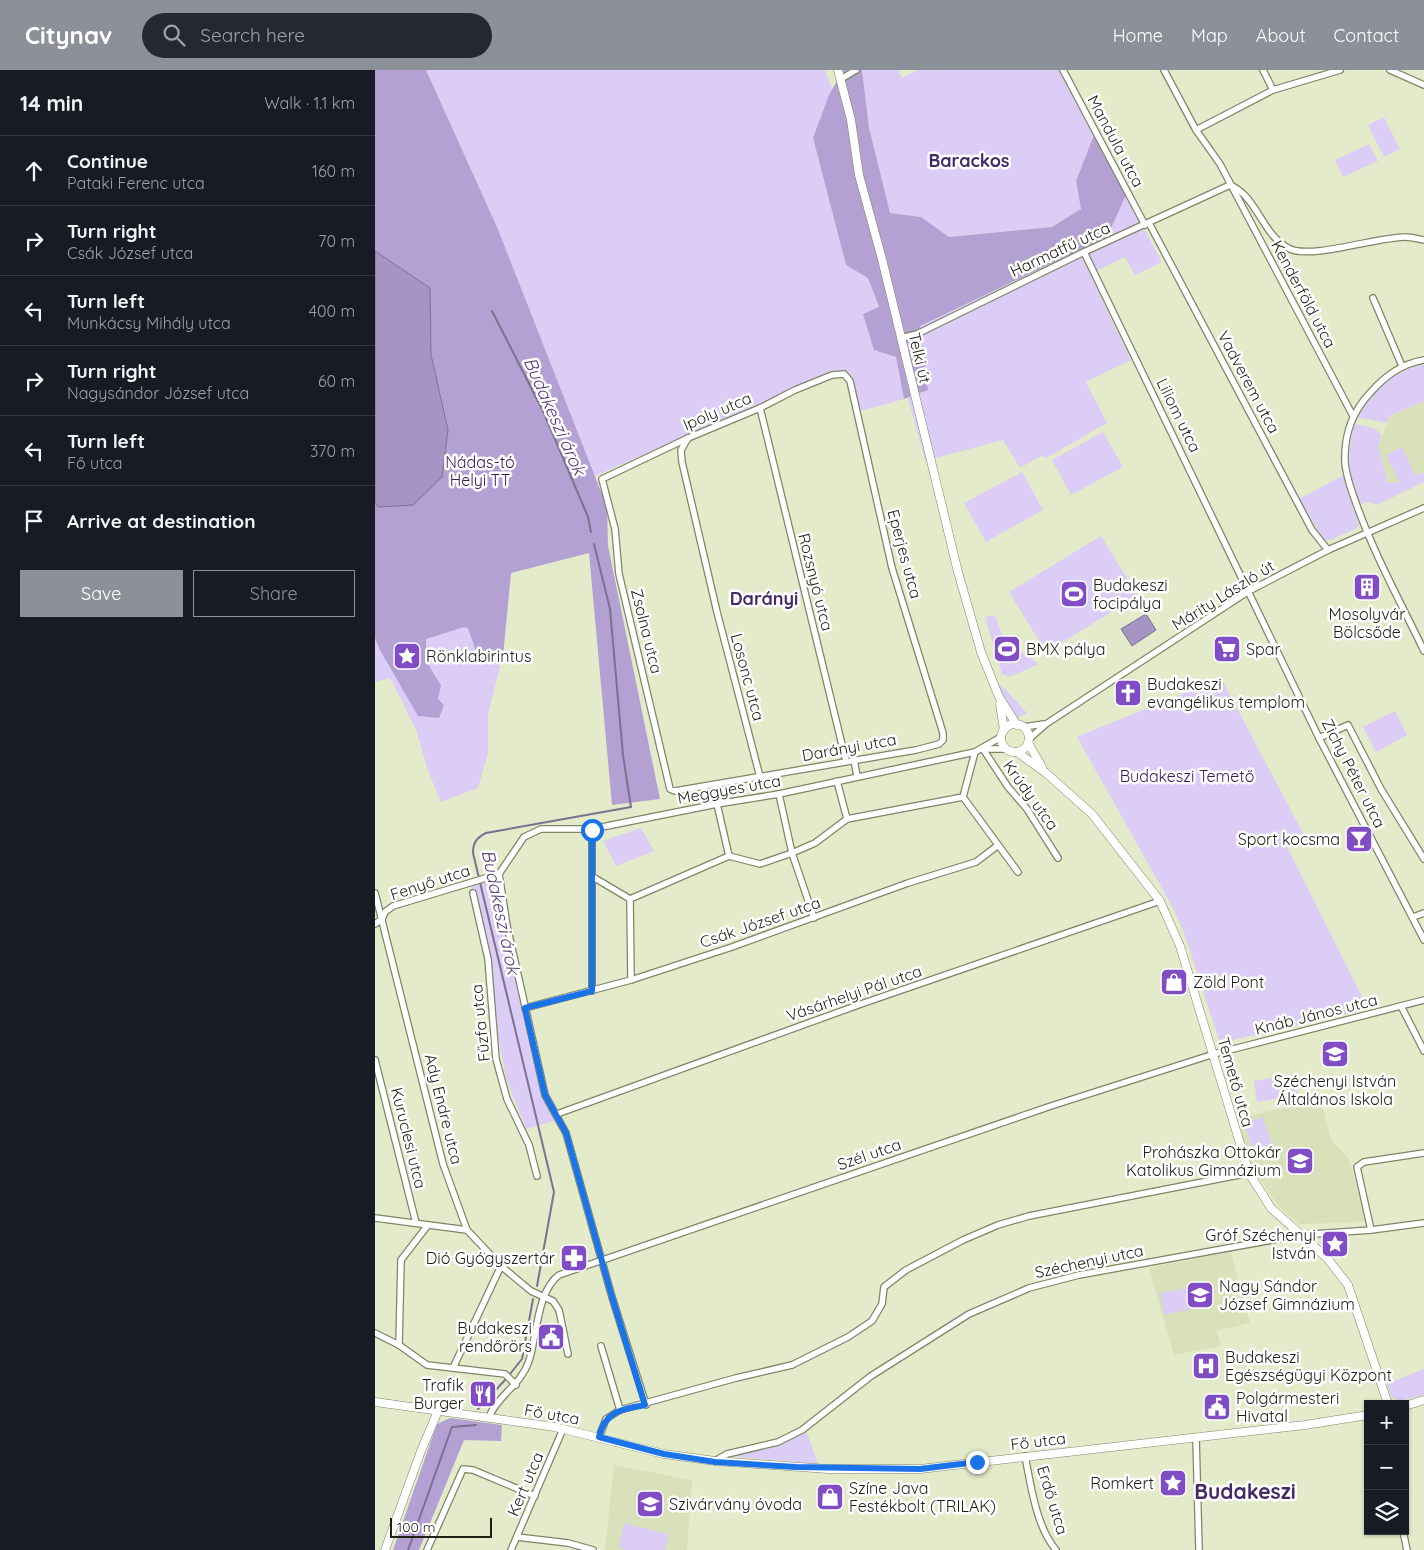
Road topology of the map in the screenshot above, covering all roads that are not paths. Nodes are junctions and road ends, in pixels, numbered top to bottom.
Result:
1 (838, 70) edge
2 (856, 70) edge
3 (1063, 70) edge
4 (1164, 70) edge
5 (1263, 70) edge
6 (1340, 70) edge
7 (1389, 70) edge
8 (841, 79) junction
9 (1424, 85) edge
10 (1273, 90) junction
11 (1196, 130) junction
12 (1230, 185) junction
13 (1147, 224) junction
14 (1424, 240) edge
15 (1084, 252) junction
16 (1373, 298) dead end
17 (901, 338) junction
18 (1424, 360) edge
19 (1402, 366) junction
20 (844, 374) joint
21 (760, 408) junction
22 (1353, 416) junction
23 (688, 438) junction
24 (602, 479) joint
25 (1424, 508) edge
26 (1367, 533) junction
27 (1329, 550) junction
28 (1249, 591) junction
29 (1424, 651) edge
30 (999, 697) junction
31 (1046, 724) junction
32 (1020, 726) junction
33 (1003, 734) junction
34 (1319, 738) junction
35 (943, 740) joint
36 (1028, 741) junction
37 (983, 748) junction
38 (1007, 749) junction
39 (975, 752) junction
40 (1017, 752) junction
41 (854, 760) junction
42 (846, 761) junction
43 (1046, 773) junction
44 (857, 776) junction
45 (759, 777) junction
46 (837, 781) junction
47 (670, 788) joint
48 (779, 794) junction
49 (963, 797) junction
50 (717, 804) junction
51 (847, 819) junction
52 (592, 830) junction
53 (997, 846) junction
54 (793, 854) junction
55 (729, 856) junction
56 (1058, 858) dead end
57 (1424, 859) edge
58 (1018, 872) dead end
59 (499, 874) junction
60 (593, 877) junction
61 (375, 893) edge
62 (473, 893) dead end
63 (630, 899) junction
64 (1160, 901) junction
65 (1424, 913) edge
66 (1413, 917) junction
67 (814, 918) junction
68 (383, 919) junction
69 (375, 924) edge
70 (1424, 940) edge
71 (631, 980) junction
72 (592, 991) junction
73 (1424, 1000) edge
74 (1401, 1006) junction
75 (525, 1008) junction
76 (1424, 1051) edge
77 (1214, 1054) junction
78 (375, 1060) edge
79 (557, 1114) junction
80 (1424, 1153) edge
81 (1249, 1173) junction
82 (537, 1176) dead end
83 (375, 1218) edge
84 (416, 1223) junction
85 (1424, 1223) edge
86 (428, 1225) junction
87 (467, 1230) junction
88 (1371, 1230) junction
89 (1301, 1235) junction
90 (603, 1262) junction
91 (501, 1266) junction
92 (545, 1296) junction
93 (375, 1333) edge
94 (399, 1345) junction
95 (601, 1346) dead end
96 (568, 1354) dead end
97 (453, 1368) junction
98 (516, 1385) junction
99 (1388, 1400) edge
100 (1424, 1400) edge
101 (375, 1402) edge
102 (645, 1405) junction
103 (1409, 1405) edge
104 (620, 1410) junction
105 (439, 1411) junction
106 (1364, 1416) edge
107 (489, 1417) junction
108 (563, 1429) junction
109 (599, 1437) junction
110 (1196, 1437) junction
111 (1025, 1456) junction
112 (715, 1462) junction
113 (535, 1496) junction
114 (1404, 1535) edge
115 (517, 1537) junction
116 (385, 1550) edge
117 (427, 1550) edge
118 (511, 1550) edge
119 (593, 1550) edge
120 (1057, 1550) edge
121 (1199, 1550) edge
122 (1407, 1550) edge

1 - 8 main road, Telki út
2 - 8 street
3 - 13 street, Mandula utca
4 - 11 street, Kenderföld utca
5 - 10 street
6 - 10 street
7 - 9 street
8 - 17 main road, Telki út
10 - 11 street
11 - 12 street, Kenderföld utca
12 - 13 street, Harmatfű utca
12 - 14 street
12 - 22 street, Kenderföld utca
13 - 15 street, Harmatfű utca
13 - 27 street, Vadverem utca
15 - 17 street, Harmatfű utca
15 - 28 street, Liliom utca
16 - 19 street
17 - 30 main road, Telki út
18 - 19 street
19 - 22 street
20 - 21 street, Ipoly utca
20 - 35 street, Eperjes utca
21 - 23 street, Ipoly utca
21 - 42 street, Rozsnyó utca
22 - 26 street
23 - 24 street, Ipoly utca
23 - 45 street, Losonc utca
24 - 47 street, Zsolna utca
25 - 26 street, Márity László út
26 - 27 street, Márity László út
26 - 29 street
27 - 28 street, Márity László út
28 - 31 street, Márity László út
28 - 34 street, Zichy Péter utca
30 - 32 main road
30 - 33 main road
31 - 32 street, Márity László út
31 - 36 street, Márity László út
32 - 33 main road
32 - 36 main road
33 - 37 street, Meggyes utca
33 - 38 main road
34 - 57 street
34 - 66 street, Zichy Péter utca
35 - 41 street, Darányi utca
36 - 40 main road
36 - 43 main road, Temető utca
37 - 38 street, Meggyes utca
37 - 39 street, Meggyes utca
37 - 56 street, Krúdy utca
38 - 40 main road
39 - 44 street, Meggyes utca
39 - 49 street
40 - 43 main road, Temető utca
41 - 42 street, Darányi utca
41 - 44 street
42 - 45 street, Darányi utca
43 - 64 main road, Temető utca
44 - 46 street, Meggyes utca
45 - 47 street, Darányi utca
46 - 48 street, Meggyes utca
46 - 51 street
48 - 50 street, Meggyes utca
48 - 54 street
49 - 51 street
49 - 53 street
50 - 52 street, Meggyes utca
50 - 55 street
51 - 54 street
52 - 59 street, Meggyes utca
52 - 60 street
53 - 58 street
53 - 67 street, Csák József utca
54 - 55 street
54 - 67 street
55 - 63 street
59 - 68 street, Fenyő utca
59 - 75 street
60 - 63 street
60 - 72 street
61 - 68 street, Ady Endre utca
62 - 82 street, Fűzfa utca
63 - 71 street
64 - 77 main road, Temető utca
64 - 79 street, Vásárhelyi Pál utca
65 - 66 street
66 - 70 street, Zichy Péter utca
67 - 71 street, Csák József utca
68 - 69 street, Fenyő utca
68 - 87 street, Ady Endre utca
71 - 72 street, Csák József utca
72 - 75 street, Csák József utca
73 - 74 street, Knáb János utca
74 - 76 street
74 - 77 street, Knáb János utca
75 - 79 street
77 - 81 main road, Temető utca
77 - 90 street, Szél utca
78 - 84 street, Kuruclesi utca
79 - 90 street
80 - 88 street
81 - 89 main road, Temető utca
81 - 102 street
83 - 84 street
84 - 86 street
85 - 88 street, Széchenyi utca
86 - 87 street
86 - 94 street
87 - 91 street, Ady Endre utca
88 - 89 street, Széchenyi utca
89 - 99 main road, Temető utca
89 - 112 street, Széchenyi utca
90 - 92 street, Szél utca
90 - 102 street
91 - 92 street, Ady Endre utca
91 - 97 street
92 - 96 street
92 - 98 street
93 - 94 street
94 - 97 street
95 - 104 street
97 - 98 street
98 - 107 street
100 - 103 main road
101 - 105 main road, Fő utca
102 - 104 street
104 - 109 street
105 - 107 main road, Fő utca
105 - 116 main road
106 - 110 main road, Fő utca
107 - 108 main road, Fő utca
108 - 109 main road, Fő utca
108 - 113 street, Kert utca
109 - 112 main road, Fő utca
110 - 111 main road, Fő utca
110 - 121 street
111 - 112 main road, Fő utca
111 - 120 street, Erdő utca
113 - 115 street, Kert utca
113 - 117 street
114 - 122 street
115 - 118 street, Kert utca
115 - 119 street

